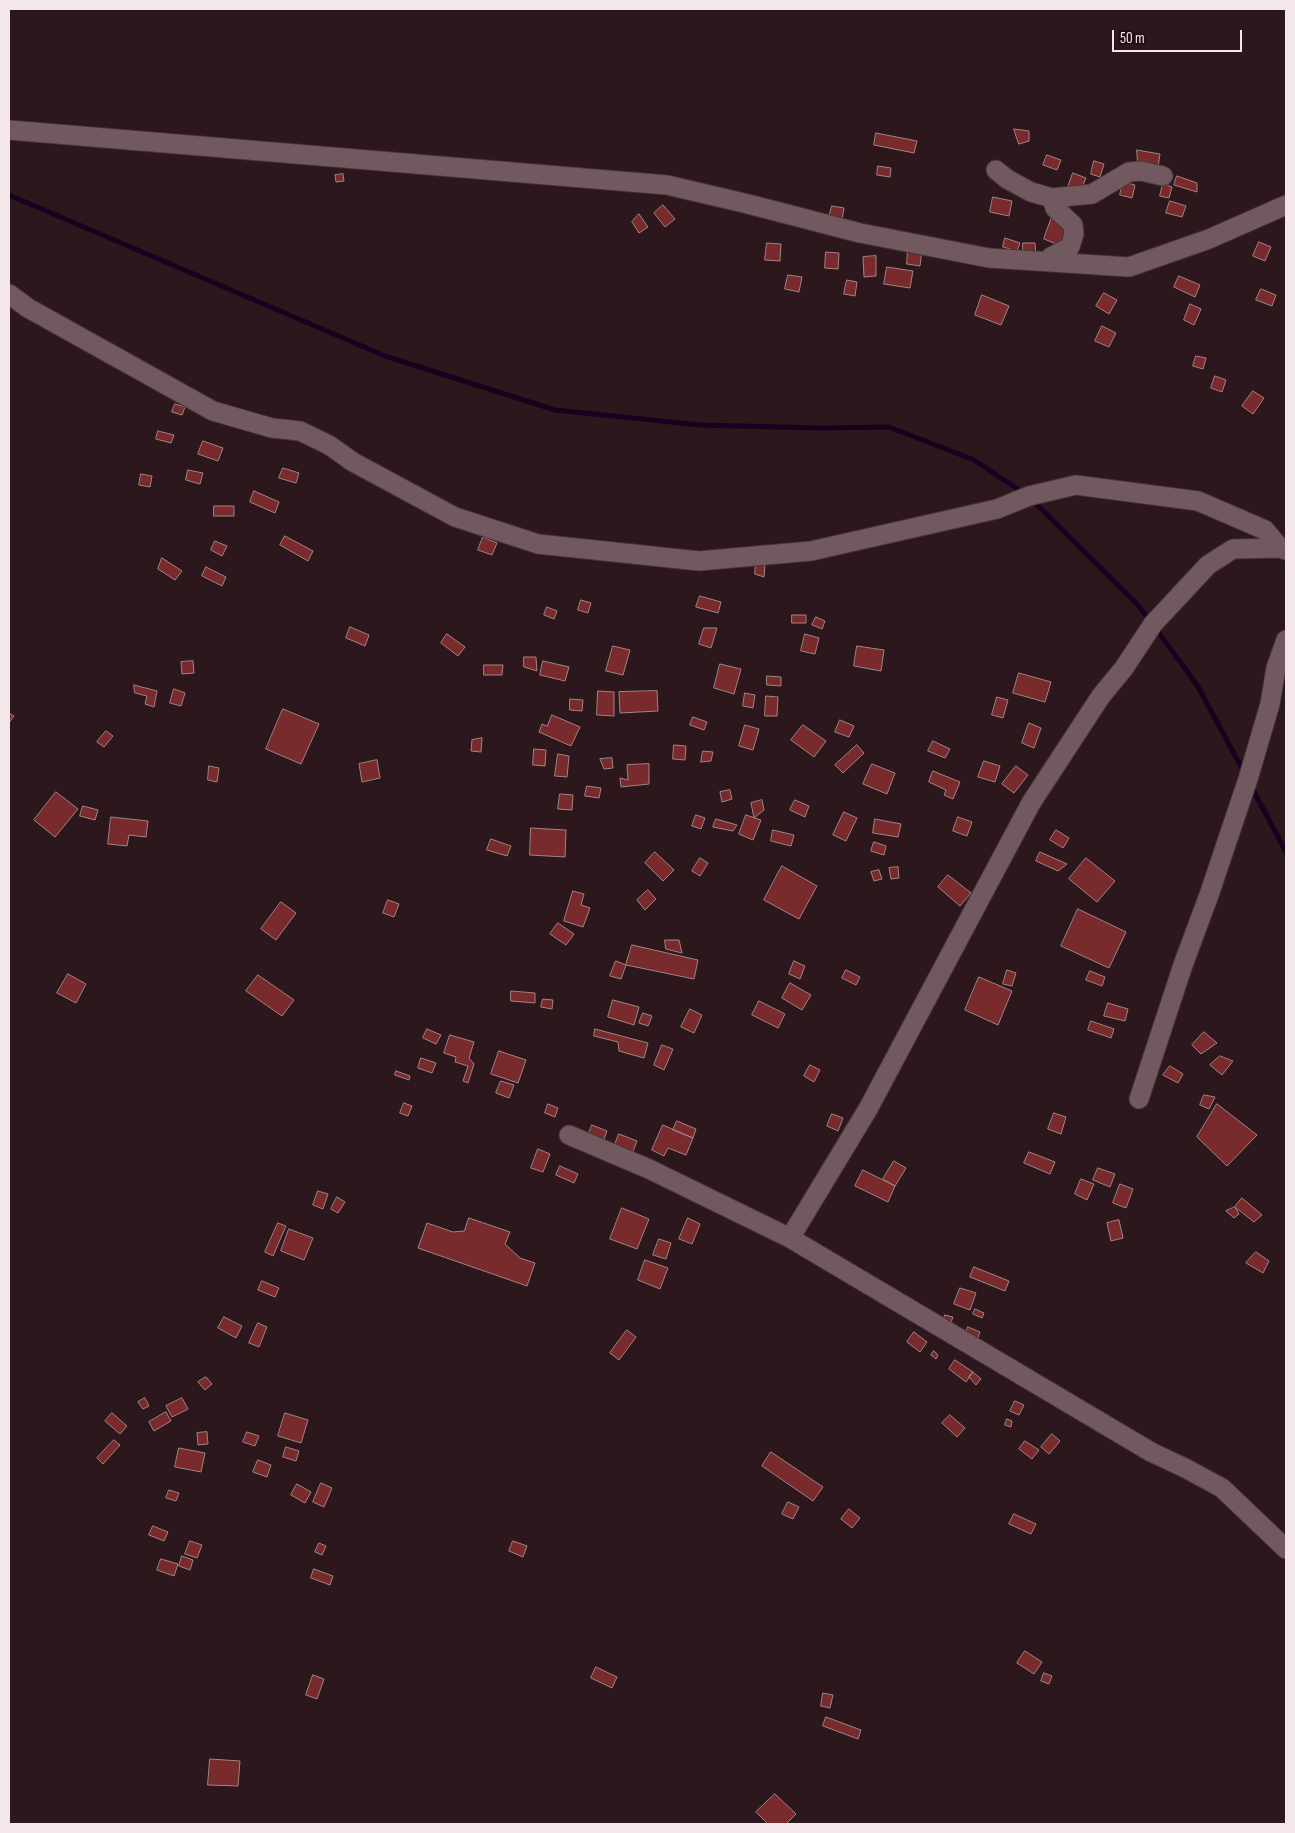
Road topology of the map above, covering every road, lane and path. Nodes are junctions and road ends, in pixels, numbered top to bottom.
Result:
1 (9, 130) edge
2 (996, 170) dead end
3 (1163, 176) dead end
4 (1052, 198) junction
5 (1286, 205) edge
6 (1047, 261) junction
7 (9, 294) edge
8 (1283, 549) edge
9 (1286, 640) edge
10 (1140, 1100) dead end
11 (569, 1135) dead end
12 (790, 1238) junction
13 (1286, 1549) edge

1 - 6 street
2 - 4 street
3 - 4 street
4 - 6 street
5 - 6 street
7 - 8 street
8 - 12 street
9 - 10 street
11 - 12 street
12 - 13 street

